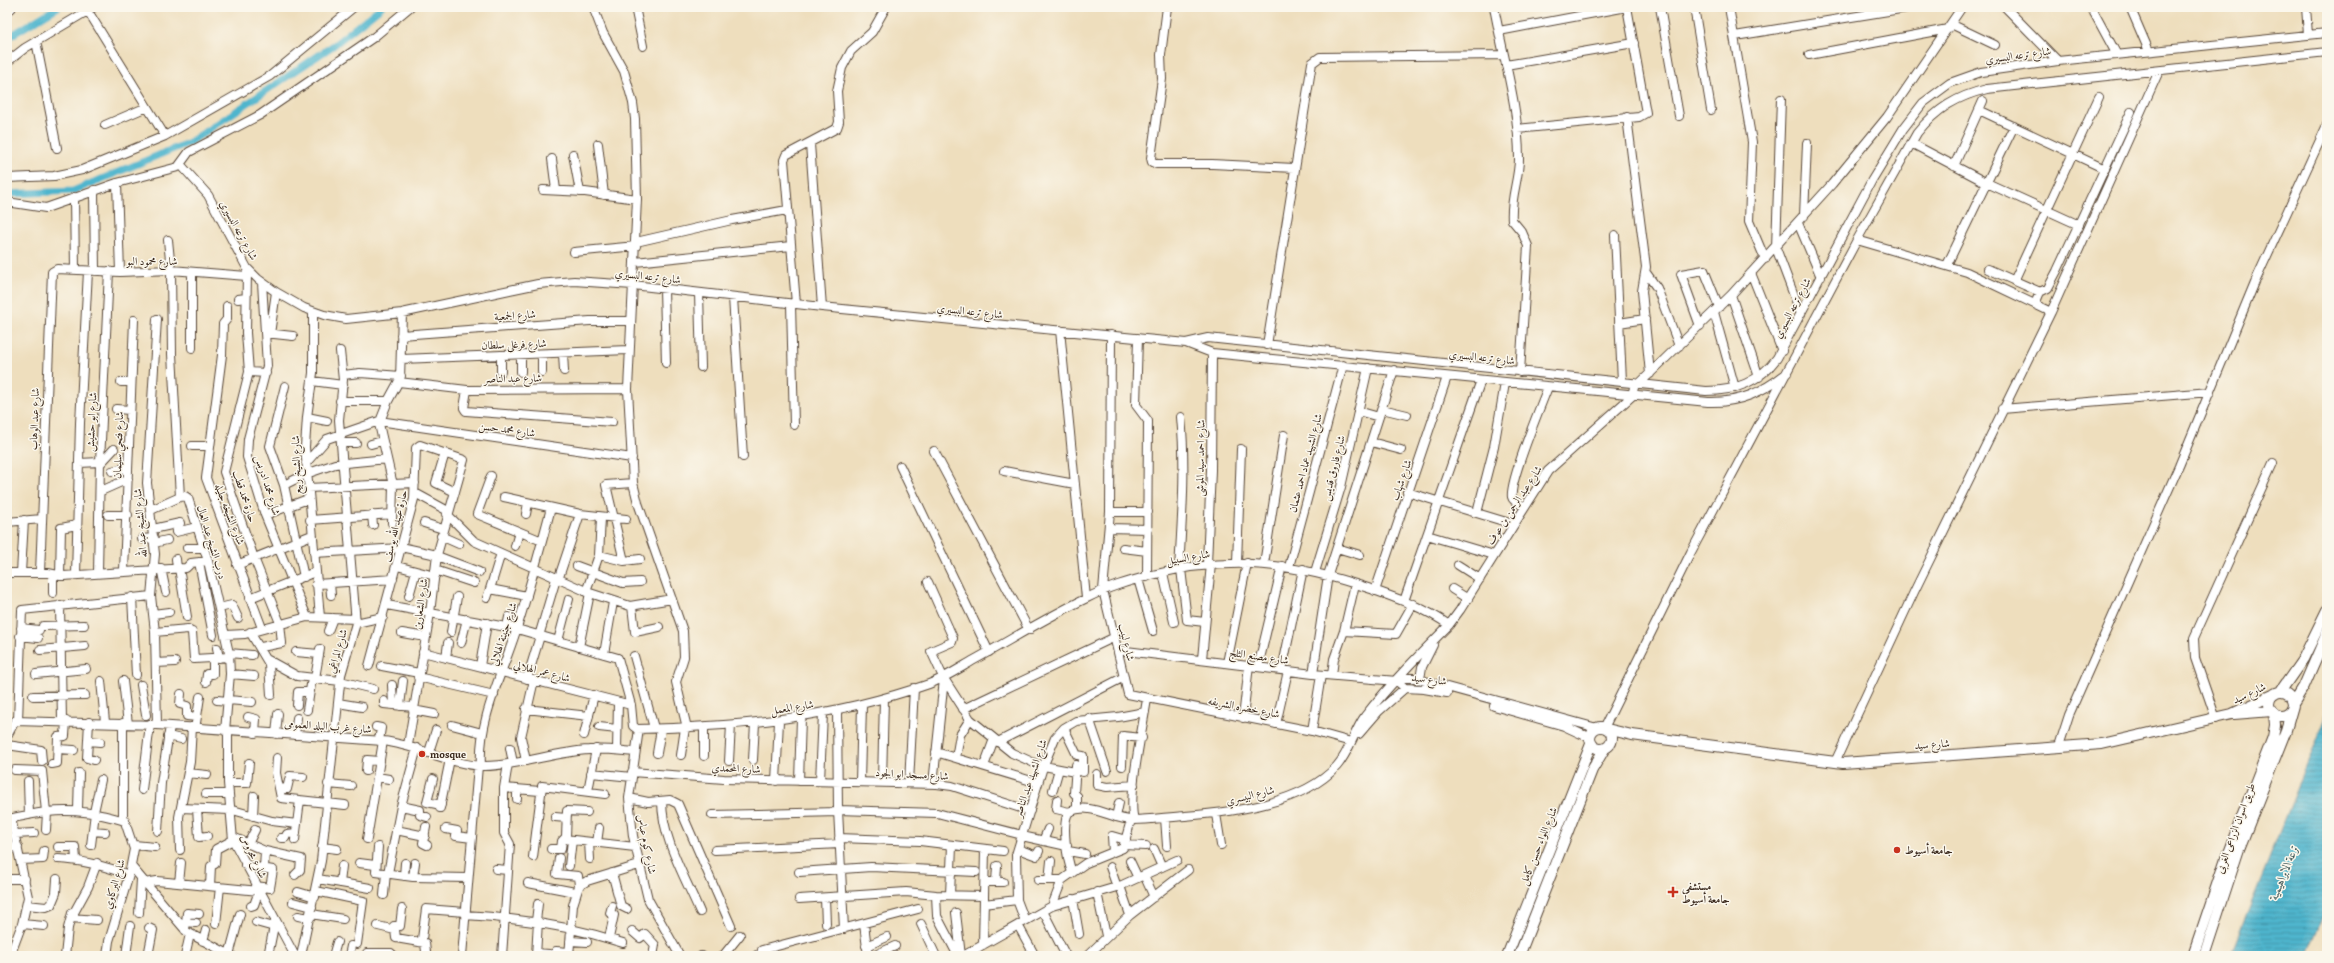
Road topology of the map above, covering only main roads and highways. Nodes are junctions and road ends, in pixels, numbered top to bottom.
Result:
1 (10, 7) edge
2 (7, 9) edge
3 (2327, 610) edge
4 (2327, 633) edge
5 (2278, 693) junction
6 (2292, 706) junction
7 (2273, 712) junction
8 (2232, 714) junction
9 (1603, 728) junction
10 (1632, 735) junction
11 (1591, 741) junction
12 (1607, 746) junction
13 (1509, 956) edge
14 (1519, 956) edge
15 (2193, 956) edge
16 (2204, 956) edge

1 - 2 highway
3 - 5 main road
4 - 6 main road, طريق اسوان الزراعى الغربى
5 - 6 main road
5 - 7 main road
5 - 8 main road, شارع سيد
6 - 7 main road
6 - 16 main road, طريق اسوان الزراعى الغربى
7 - 8 main road, شارع سيد
7 - 15 main road, طريق اسوان الزراعى الغربى
8 - 10 main road, شارع سيد
9 - 10 main road, شارع سيد
9 - 11 main road
9 - 12 main road
10 - 12 main road, شارع سيد
11 - 12 main road
11 - 13 main road, شارع اللواء حسن كامل
12 - 14 main road, شارع اللواء حسن كامل

